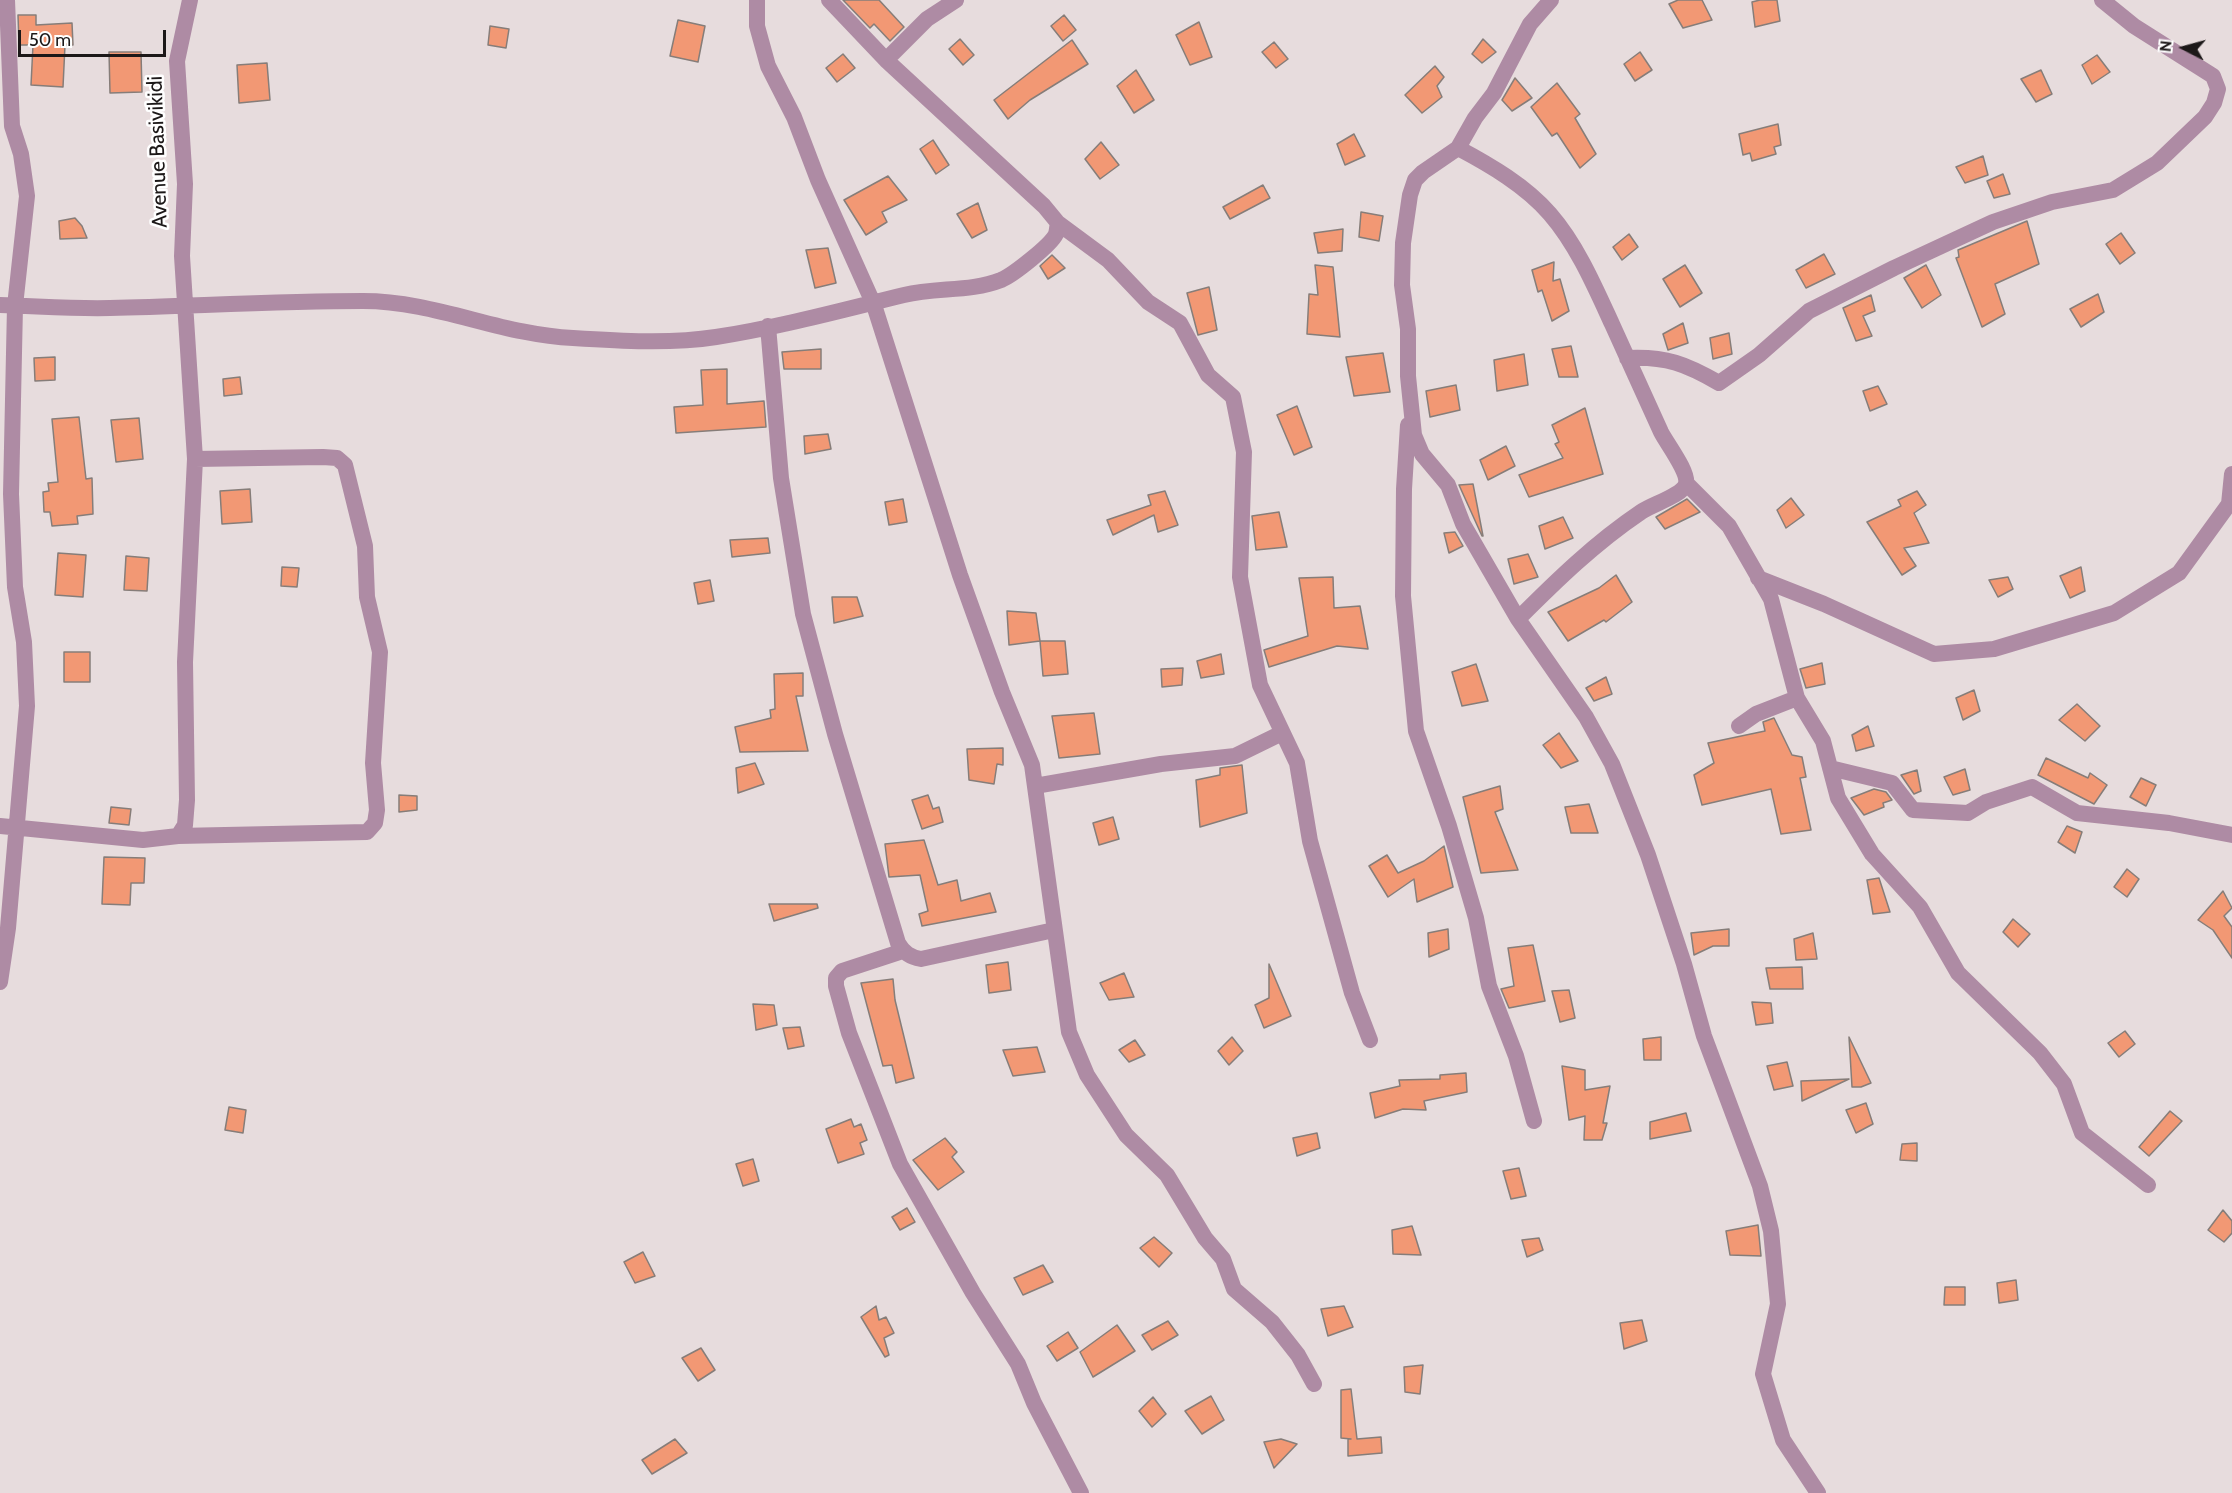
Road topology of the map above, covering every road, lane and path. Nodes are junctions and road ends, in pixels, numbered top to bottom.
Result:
1 (7, 0) edge
2 (190, 0) edge
3 (757, 0) edge
4 (829, 0) edge
5 (956, 0) edge
6 (1551, 0) edge
7 (2102, 0) edge
8 (886, 60) junction
9 (1458, 148) junction
10 (1058, 223) junction
11 (184, 303) junction
12 (8, 305) edge
13 (874, 305) junction
14 (768, 327) junction
15 (1627, 358) junction
16 (1410, 401) junction
17 (195, 459) junction
18 (2232, 474) edge
19 (1686, 483) junction
20 (1758, 578) junction
21 (1518, 620) junction
22 (1797, 698) junction
23 (1739, 726) dead end
24 (1282, 733) junction
25 (1830, 768) junction
26 (1035, 786) junction
27 (7, 827) edge
28 (2232, 835) edge
29 (178, 836) junction
30 (1054, 930) junction
31 (903, 951) junction
32 (0, 982) edge
33 (1370, 1040) dead end
34 (1534, 1121) dead end
35 (2148, 1185) dead end
36 (1314, 1384) dead end
37 (1081, 1493) edge
38 (1818, 1493) edge

1 - 12 street
2 - 11 street, Avenue Basivikidi
3 - 13 street
4 - 8 street
5 - 8 street
6 - 9 street
7 - 15 street
8 - 10 street
9 - 15 street
9 - 16 street
10 - 13 street
10 - 24 street
11 - 12 street
11 - 14 street
11 - 17 street, Avenue Basivikidi
12 - 27 street
13 - 14 street
13 - 26 street
14 - 31 street
15 - 19 street
16 - 21 street
16 - 34 street
17 - 29 street, Avenue Basivikidi
17 - 29 street
18 - 20 street
19 - 20 street
19 - 21 street
20 - 22 street
21 - 38 street
22 - 23 street
22 - 25 street
24 - 26 street
24 - 33 street
25 - 28 street
25 - 35 street
26 - 30 street
27 - 29 street
27 - 32 street
30 - 31 street
30 - 36 street
31 - 37 street

